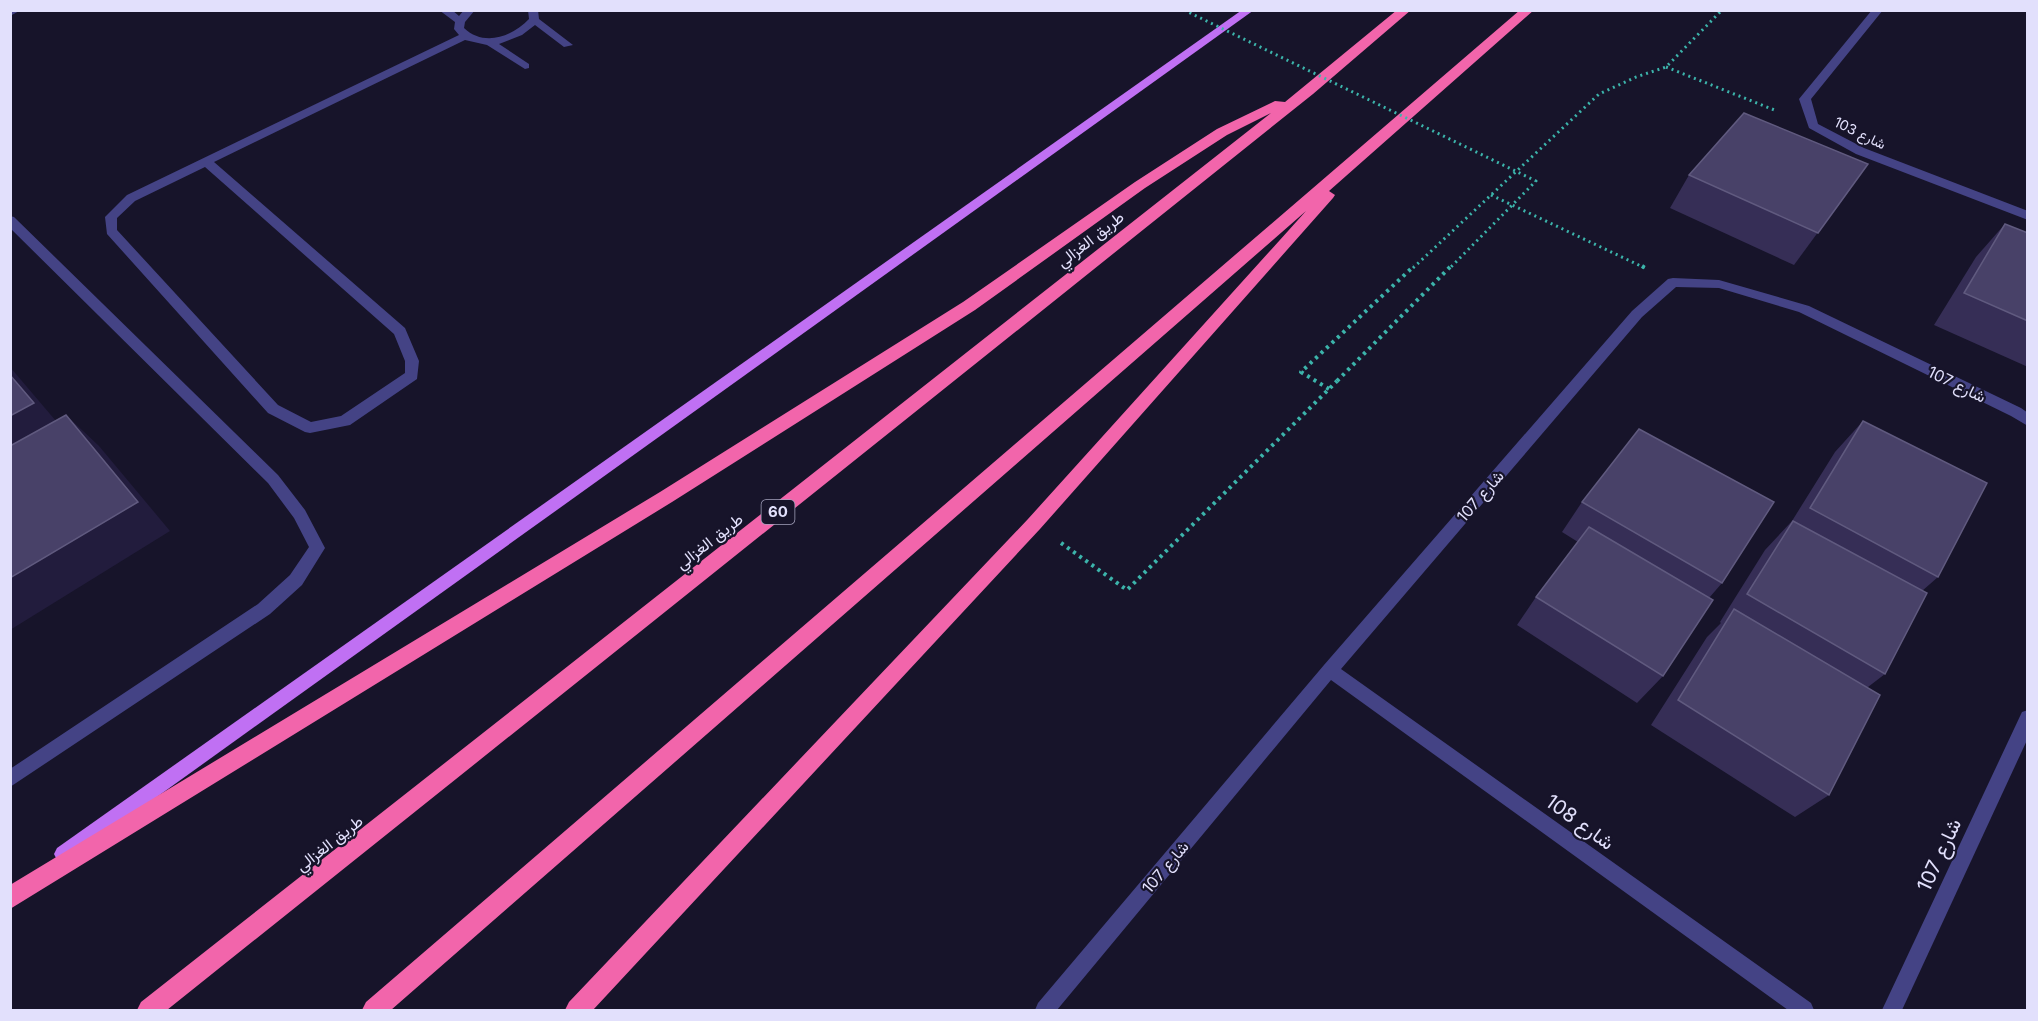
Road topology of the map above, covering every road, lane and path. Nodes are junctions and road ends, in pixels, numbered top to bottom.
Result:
1 (16, 10) edge
2 (444, 10) edge
3 (470, 10) edge
4 (1185, 10) edge
5 (1405, 10) edge
6 (1528, 10) edge
7 (1722, 10) edge
8 (1878, 10) edge
9 (10, 13) edge
10 (1243, 13) edge
11 (534, 15) edge
12 (460, 21) junction
13 (464, 36) junction
14 (488, 41) junction
15 (568, 45) dead end
16 (525, 66) dead end
17 (1666, 67) junction
18 (1308, 91) junction
19 (1814, 126) junction
20 (1378, 140) junction
21 (206, 161) junction
22 (1491, 195) junction
23 (2028, 216) edge
24 (10, 220) edge
25 (1673, 282) junction
26 (1329, 389) junction
27 (2028, 421) edge
28 (1034, 524) junction
29 (1330, 670) junction
30 (2028, 718) edge
31 (10, 778) edge
32 (10, 892) edge
33 (10, 898) edge
34 (149, 1011) edge
35 (374, 1011) edge
36 (578, 1011) edge
37 (1045, 1011) edge
38 (1804, 1011) edge
39 (1892, 1011) edge

1 - 9 street
2 - 12 street
3 - 12 street
4 - 26 path, bridge
5 - 18 highway, طريق الغزالي / 60
6 - 20 highway
7 - 17 path
8 - 19 street, شارع 103
10 - 32 main road
11 - 14 street
11 - 15 street
12 - 13 street
13 - 14 street
13 - 21 street
14 - 16 street
17 - 19 path
17 - 22 path
18 - 33 highway
18 - 34 highway, طريق الغزالي / 60
19 - 23 street, شارع 103
20 - 28 highway
20 - 35 highway
21 - 21 street
22 - 25 path
22 - 26 path
24 - 31 street
25 - 27 street, شارع 107
25 - 29 street, شارع 107
26 - 28 path
28 - 36 highway
29 - 37 street, شارع 107
29 - 38 street, شارع 108
30 - 39 street, شارع 107

